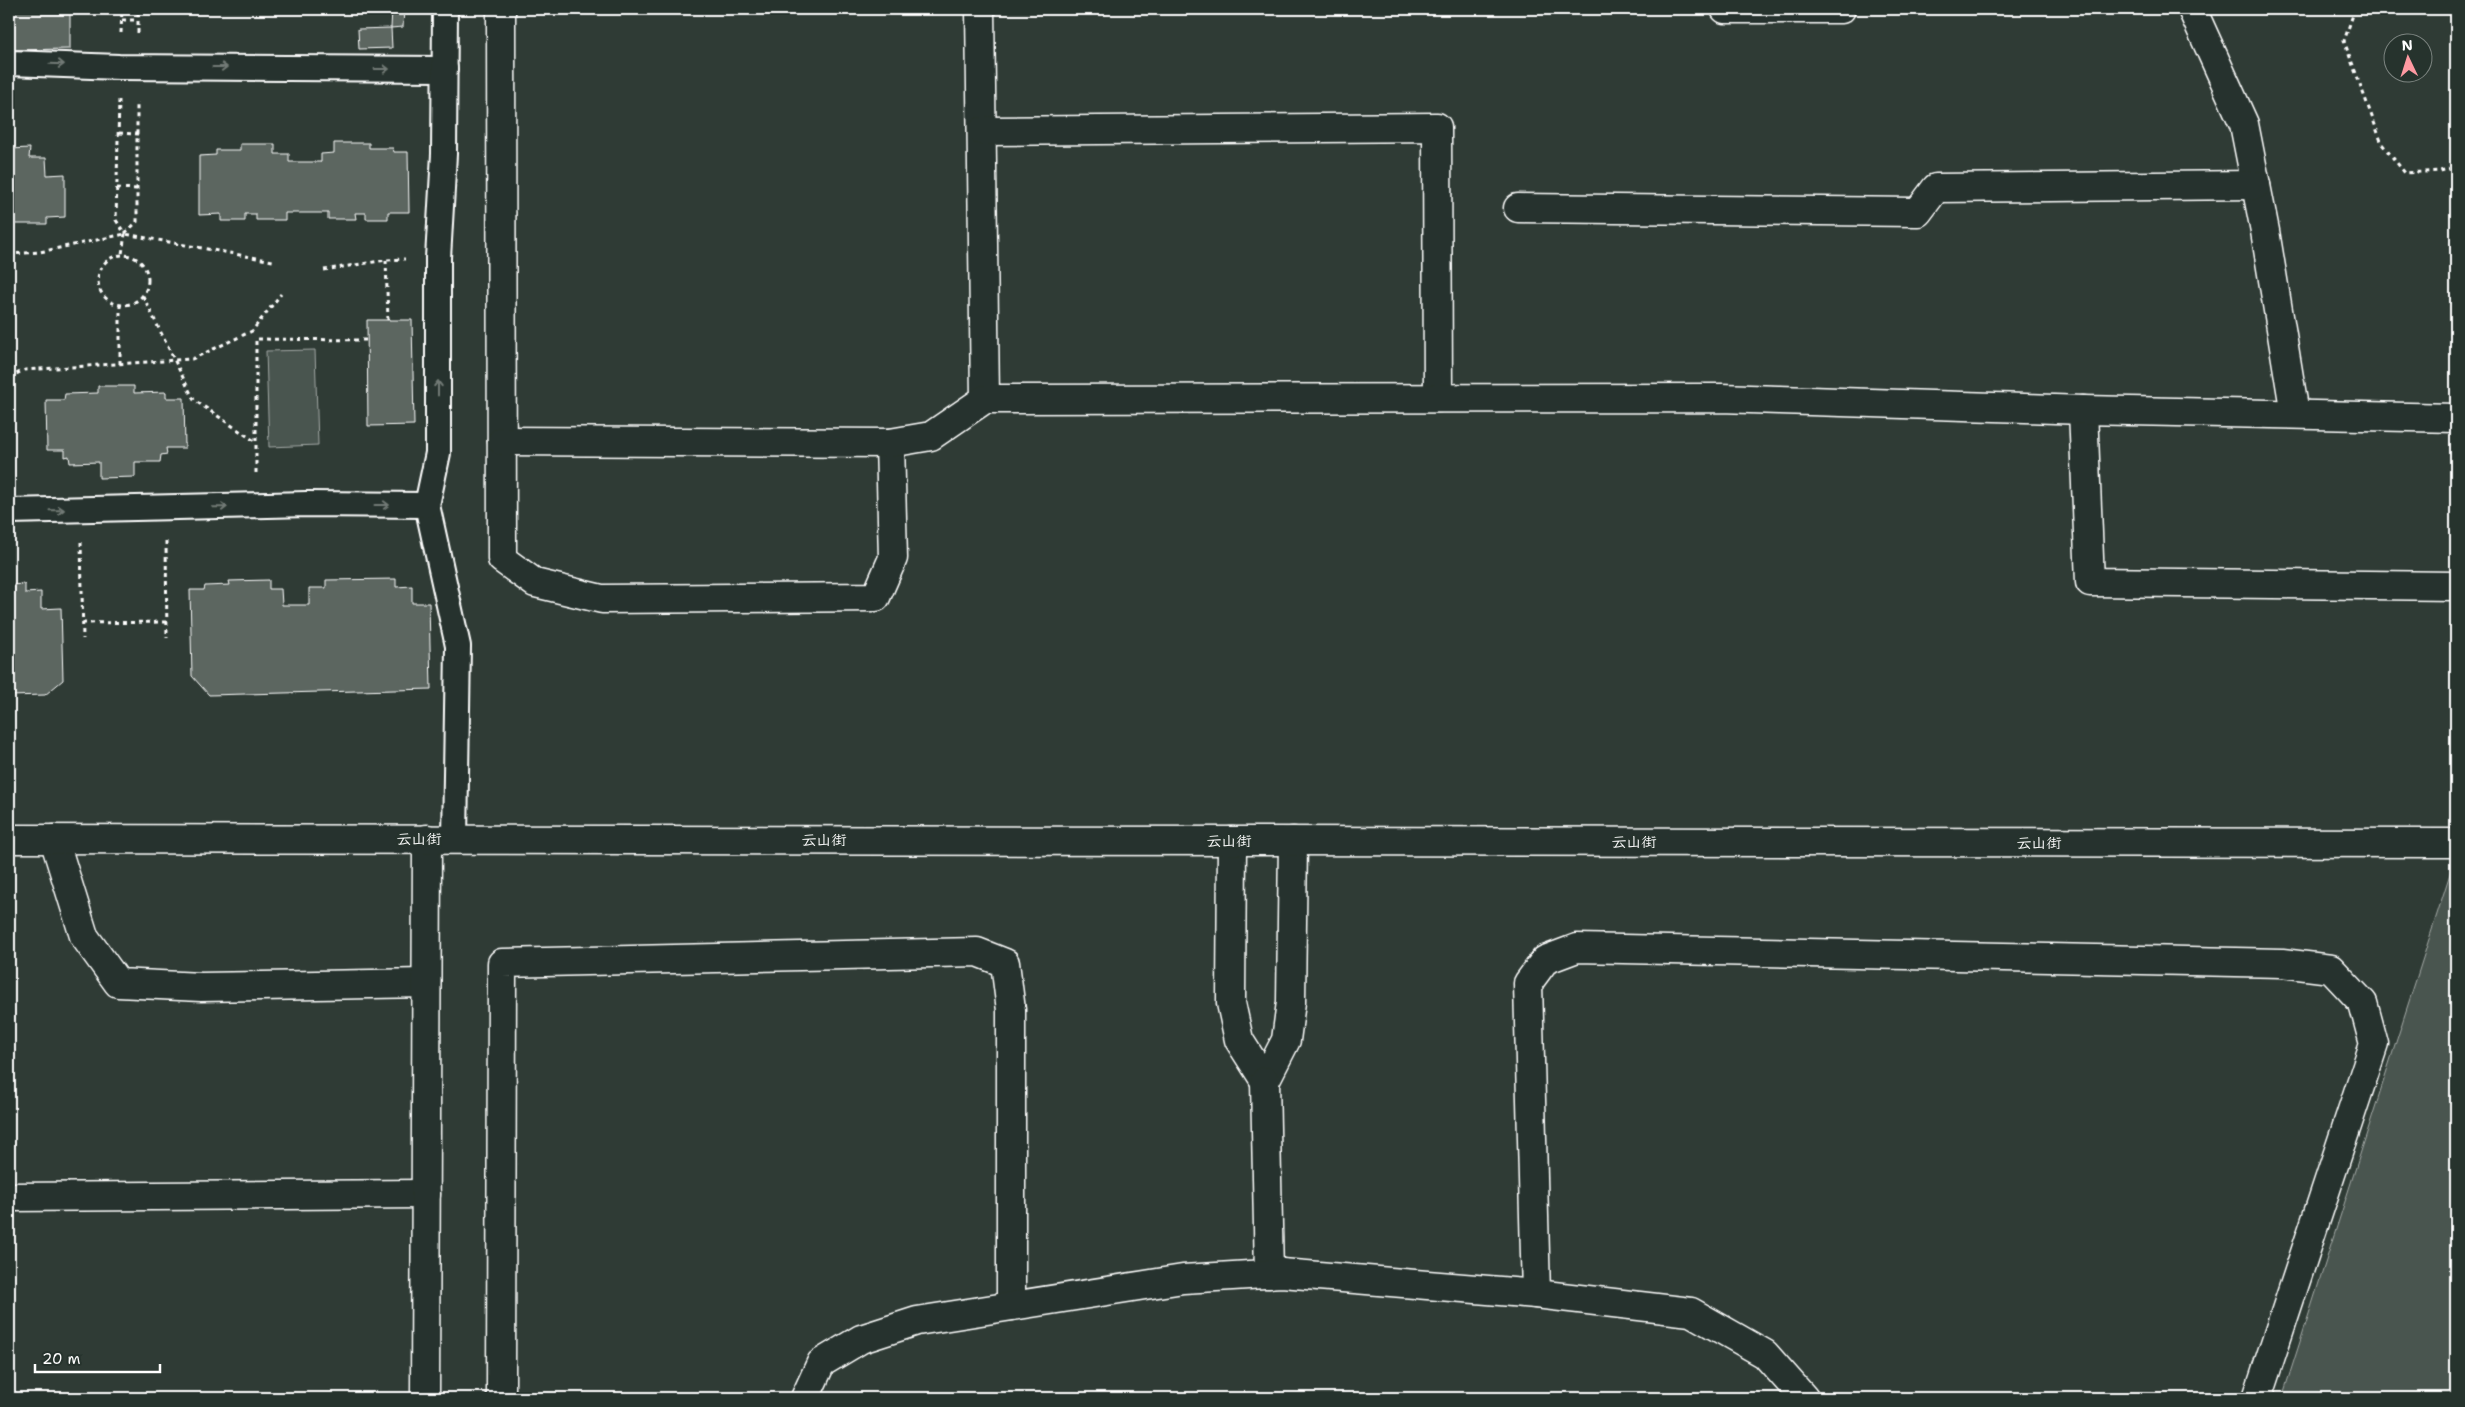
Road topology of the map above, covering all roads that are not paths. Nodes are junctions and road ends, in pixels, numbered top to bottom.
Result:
1 (445, 9) edge
2 (501, 9) edge
3 (980, 9) edge
4 (1726, 9) edge
5 (1841, 9) edge
6 (2192, 9) edge
7 (9, 63) edge
8 (445, 69) junction
9 (982, 131) junction
10 (2256, 185) junction
11 (1518, 208) dead end
12 (1438, 398) junction
13 (985, 399) junction
14 (2083, 410) junction
15 (2295, 414) junction
16 (2456, 418) edge
17 (502, 441) junction
18 (890, 443) junction
19 (427, 505) junction
20 (9, 511) edge
21 (2456, 586) edge
22 (9, 839) edge
23 (54, 839) junction
24 (427, 839) junction
25 (454, 840) junction
26 (1232, 841) junction
27 (1293, 841) junction
28 (2449, 843) dead end
29 (426, 983) junction
30 (1265, 1081) junction
31 (426, 1194) junction
32 (9, 1197) edge
33 (1269, 1274) junction
34 (1536, 1294) junction
35 (1011, 1306) junction
36 (425, 1398) edge
37 (501, 1398) edge
38 (806, 1398) edge
39 (1804, 1398) edge
40 (2257, 1398) edge

1 - 8 lane
2 - 17 street
3 - 9 street
4 - 5 street
6 - 10 street
7 -> 8 lane
19 -> 8 lane
9 - 12 street
9 - 13 street
10 - 11 street
10 - 15 street
12 - 13 street
12 - 14 street
13 - 18 street
14 - 15 street
14 - 21 street
15 - 16 street
17 - 18 street
17 - 18 street
20 -> 19 lane
19 - 25 lane
22 - 23 street, 云山街
23 - 24 street, 云山街
23 - 29 street
24 - 25 street, 云山街
24 - 29 street
25 - 26 street, 云山街
26 - 27 street, 云山街
26 - 30 street
27 - 28 street, 云山街
27 - 30 street
29 - 31 street
30 - 33 street
31 - 32 street
31 - 36 street
33 - 34 street
33 - 35 street
34 - 39 street
34 - 40 street
35 - 37 street
35 - 38 street

